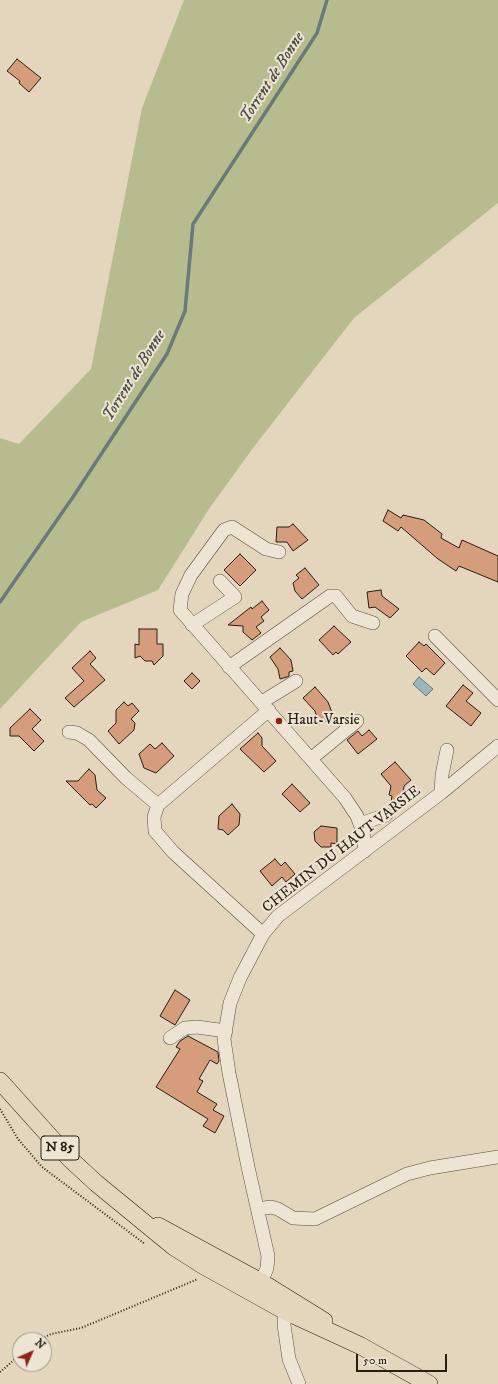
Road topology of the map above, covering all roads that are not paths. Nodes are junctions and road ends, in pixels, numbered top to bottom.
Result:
1 (279, 552) dead end
2 (220, 581) dead end
3 (373, 623) dead end
4 (192, 625) junction
5 (435, 636) dead end
6 (229, 667) junction
7 (296, 681) dead end
8 (498, 700) edge
9 (266, 706) junction
10 (357, 721) dead end
11 (69, 732) dead end
12 (498, 746) edge
13 (447, 750) dead end
14 (312, 758) junction
15 (442, 793) junction
16 (158, 805) junction
17 (386, 814) dead end
18 (360, 824) junction
19 (366, 851) junction
20 (263, 934) junction
21 (226, 1031) junction
22 (170, 1038) dead end
23 (0, 1081) edge
24 (498, 1157) edge
25 (127, 1209) junction
26 (258, 1209) junction
27 (201, 1272) junction
28 (261, 1282) junction
29 (285, 1311) junction
30 (361, 1346) junction
31 (299, 1384) edge
32 (429, 1384) edge

1 - 4 street
2 - 4 street
3 - 6 street
4 - 6 street
5 - 8 street
6 - 9 street
7 - 9 street
9 - 14 street
9 - 16 street
10 - 14 street
11 - 16 street
12 - 15 street, CHEMIN DU HAUT VARSIE
13 - 15 street
14 - 18 street
15 - 19 street, CHEMIN DU HAUT VARSIE
16 - 20 street
17 - 18 street
18 - 19 street
19 - 20 street, CHEMIN DU HAUT VARSIE
20 - 21 street, CHEMIN DU HAUT VARSIE
21 - 22 street
21 - 26 street, CHEMIN DU HAUT VARSIE
23 - 25 main road, N 85
24 - 26 street
25 - 27 main road, N 85
25 - 28 main road, N 85
26 - 28 street, CHEMIN DU HAUT VARSIE
27 - 28 street
27 - 29 main road, N 85
28 - 30 main road, N 85
29 - 30 main road, N 85
29 - 31 street
30 - 32 main road, N 85

